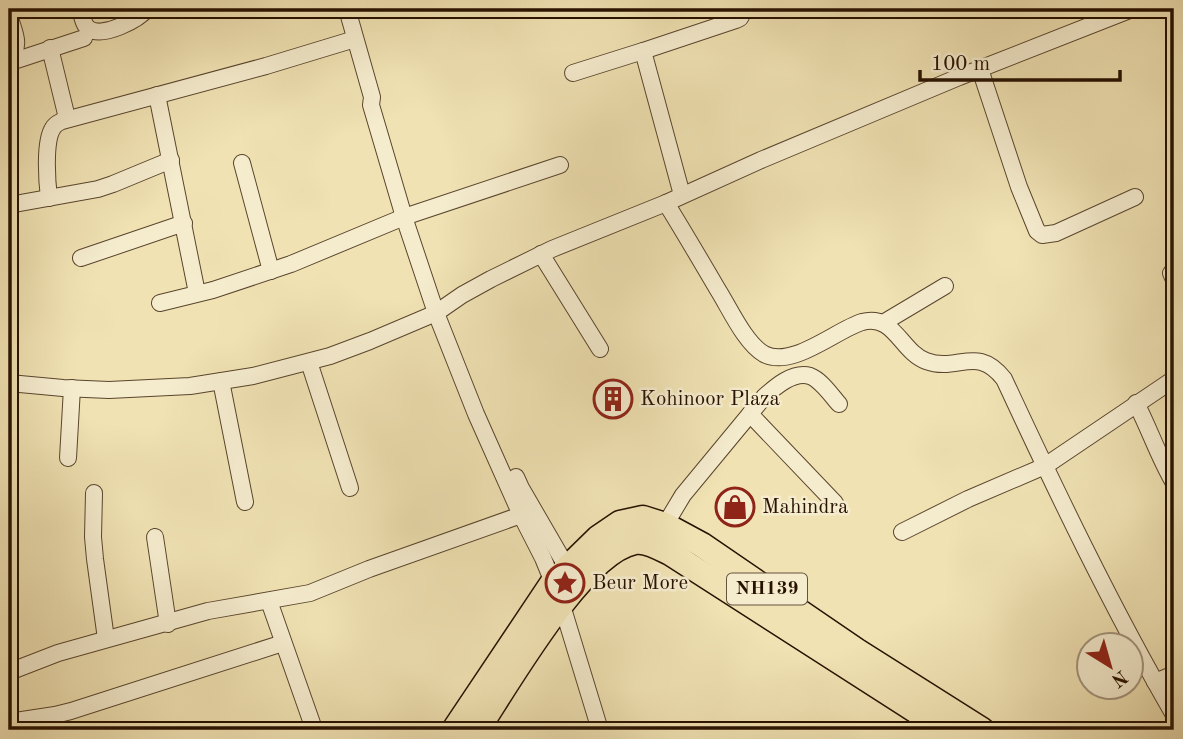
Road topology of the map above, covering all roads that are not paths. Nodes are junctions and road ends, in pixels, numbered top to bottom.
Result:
1 (80, 9) edge
2 (146, 9) edge
3 (347, 9) edge
4 (745, 9) edge
5 (1132, 9) edge
6 (9, 15) edge
7 (84, 38) dead end
8 (355, 39) junction
9 (50, 48) junction
10 (643, 51) junction
11 (13, 59) edge
12 (980, 69) junction
13 (573, 73) dead end
14 (158, 95) junction
15 (67, 118) junction
16 (171, 160) junction
17 (242, 163) dead end
18 (561, 165) dead end
19 (682, 195) junction
20 (1135, 197) dead end
21 (49, 198) junction
22 (666, 203) junction
23 (9, 205) edge
24 (407, 215) junction
25 (184, 223) junction
26 (541, 254) junction
27 (81, 258) dead end
28 (271, 271) junction
29 (945, 286) dead end
30 (197, 293) junction
31 (160, 303) dead end
32 (440, 311) junction
33 (883, 323) junction
34 (600, 349) dead end
35 (309, 362) junction
36 (1174, 379) edge
37 (221, 382) junction
38 (9, 383) edge
39 (72, 388) junction
40 (1136, 403) junction
41 (839, 404) dead end
42 (750, 414) junction
43 (68, 458) dead end
44 (1045, 466) junction
45 (1174, 483) edge
46 (350, 488) dead end
47 (94, 494) dead end
48 (245, 502) dead end
49 (835, 503) dead end
50 (521, 515) junction
51 (664, 525) junction
52 (902, 532) dead end
53 (155, 537) dead end
54 (565, 584) junction
55 (269, 601) junction
56 (168, 624) junction
57 (106, 639) junction
58 (283, 643) junction
59 (9, 672) edge
60 (1174, 674) edge
61 (1155, 682) junction
62 (1174, 715) edge
63 (9, 722) edge
64 (314, 729) edge
65 (454, 730) edge
66 (477, 730) edge
67 (600, 730) edge
68 (946, 730) edge
69 (982, 730) edge

1 - 2 street
3 - 8 street
4 - 10 street
5 - 12 street
6 - 11 street
7 - 9 street
8 - 14 street
8 - 24 street
9 - 11 street
9 - 15 street
10 - 13 street
10 - 19 street
12 - 19 street
12 - 20 street
14 - 15 street
14 - 16 street
15 - 21 street
16 - 21 street
16 - 25 street
17 - 28 street
18 - 24 street
19 - 22 street
21 - 23 street
22 - 26 street
22 - 33 street
24 - 28 street
24 - 32 street
25 - 27 street
25 - 30 street
26 - 32 street
26 - 34 street
28 - 30 street
29 - 33 street
30 - 31 street
32 - 35 street
32 - 50 street
32 - 54 street
33 - 44 street
35 - 37 street
35 - 46 street
36 - 40 street
37 - 39 street
37 - 48 street
38 - 39 street
39 - 43 street
40 - 44 street
40 - 45 street
41 - 42 street
42 - 49 street
42 - 51 street
44 - 52 street
44 - 61 street
47 - 57 street
50 - 54 street
50 - 55 street
51 - 54 highway, NH139
51 - 69 highway, NH139
53 - 56 street
54 - 65 highway, NH139
54 - 66 highway, NH139
54 - 67 street
54 - 68 highway, NH139
55 - 56 street
55 - 58 street
56 - 57 street
57 - 59 street
58 - 63 street
58 - 64 street
60 - 61 street
61 - 62 street

